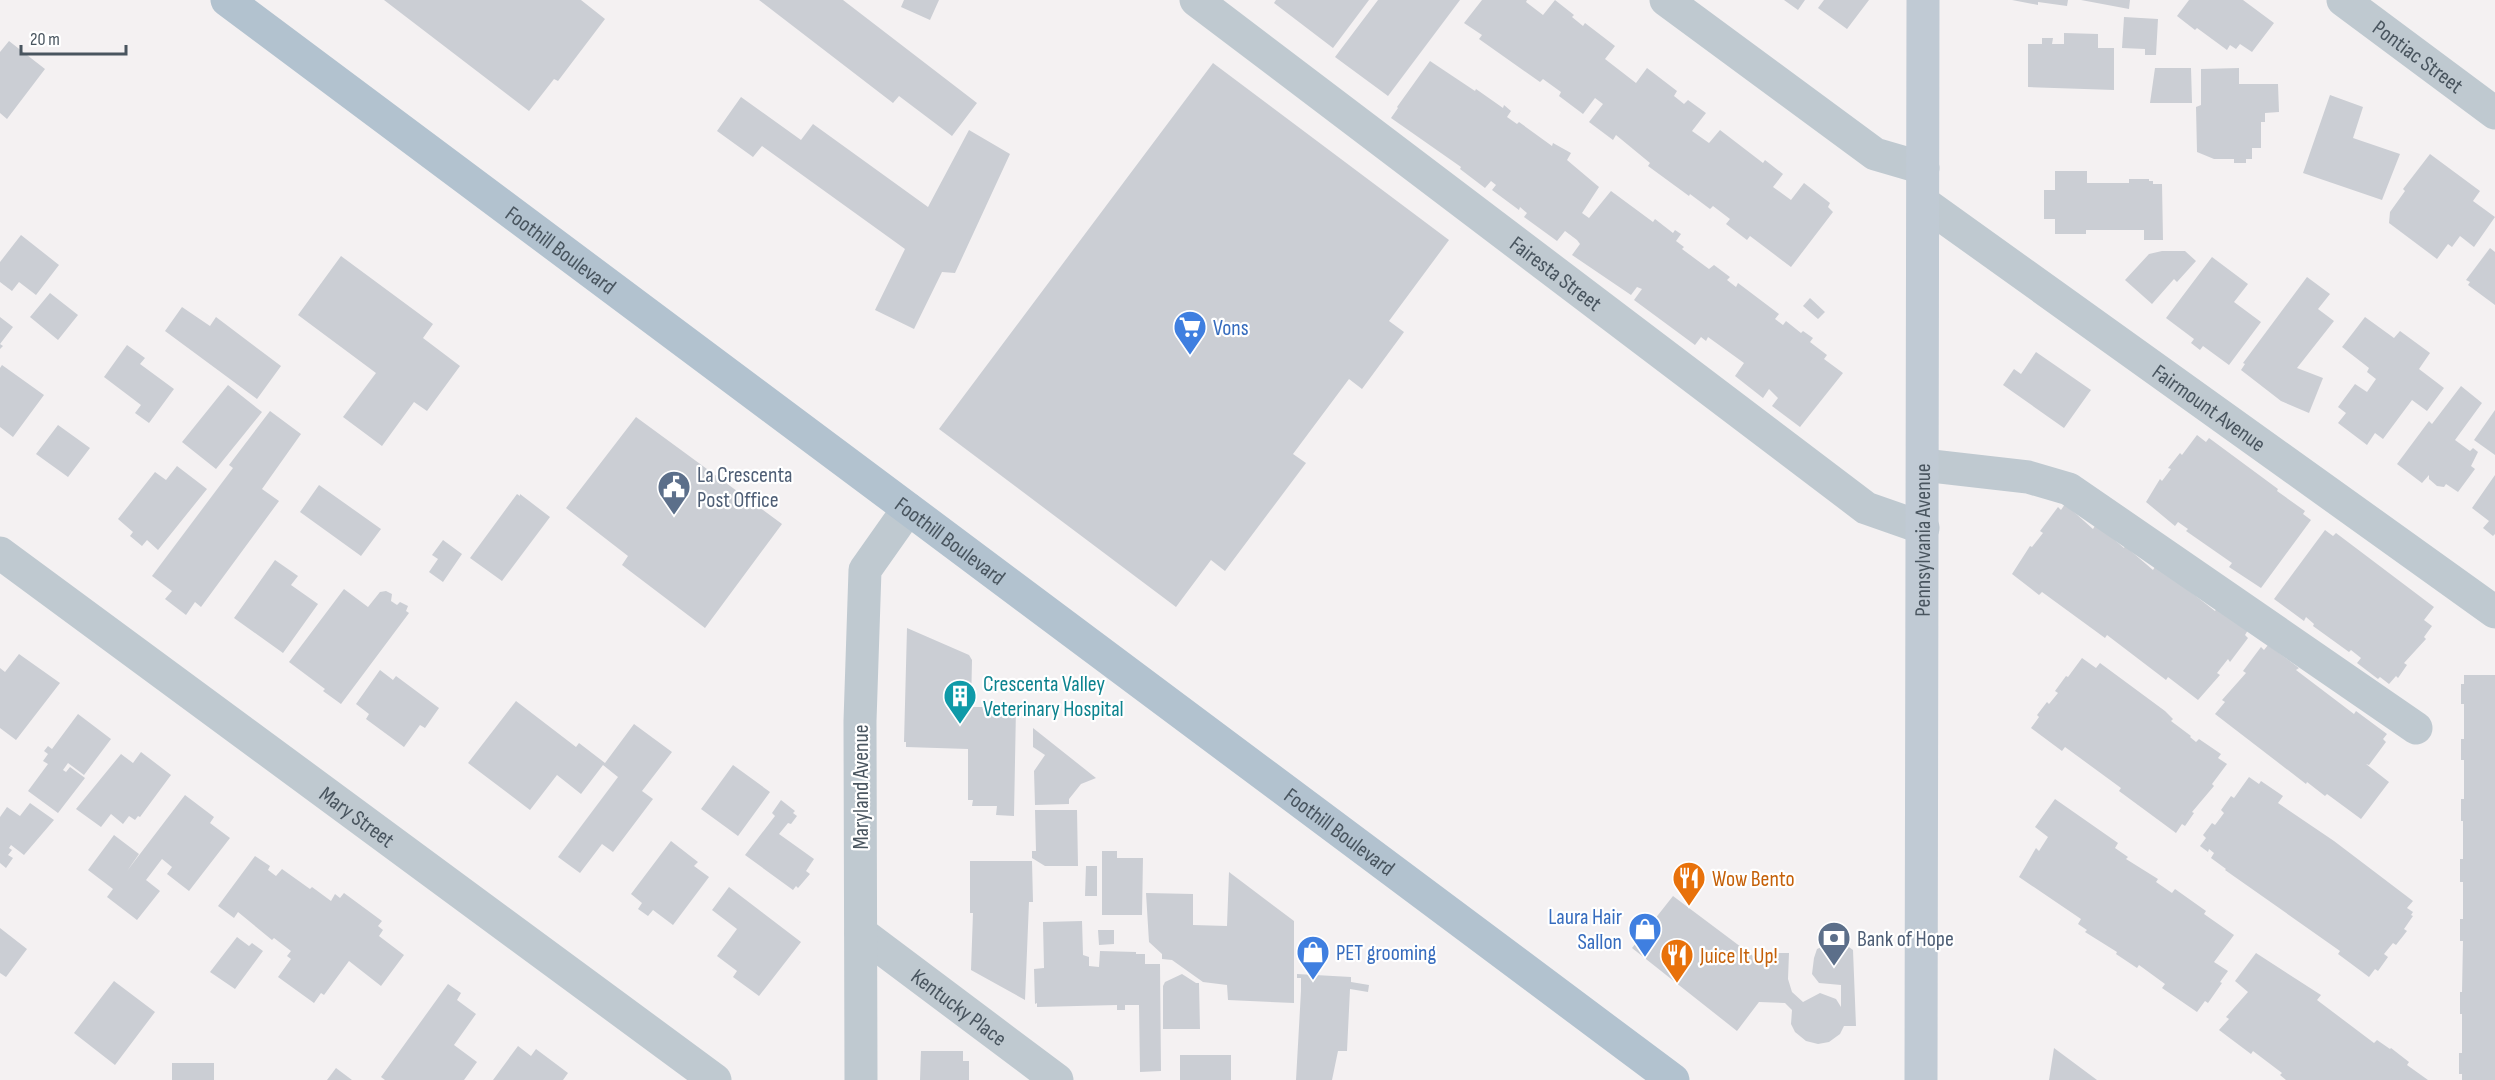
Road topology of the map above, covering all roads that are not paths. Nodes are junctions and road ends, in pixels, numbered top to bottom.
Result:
1 (227, 0) edge
2 (1196, 0) edge
3 (1665, 0) edge
4 (1923, 0) edge
5 (2343, 0) edge
6 (2495, 113) edge
7 (1923, 168) junction
8 (1924, 203) junction
9 (1923, 465) junction
10 (908, 509) junction
11 (1923, 528) junction
12 (0, 553) edge
13 (2495, 612) edge
14 (2416, 728) dead end
15 (861, 933) junction
16 (715, 1080) edge
17 (861, 1080) edge
18 (1057, 1080) edge
19 (1673, 1080) edge
20 (1921, 1080) edge

1 - 10 main road, Foothill Boulevard
2 - 11 street, Fairesta Street
3 - 7 street
4 - 7 main road, Pennsylvania Avenue
5 - 6 street, Pontiac Street
7 - 8 main road, Pennsylvania Avenue
8 - 9 main road, Pennsylvania Avenue
8 - 13 street, Fairmount Avenue
9 - 11 main road, Pennsylvania Avenue
9 - 14 street
10 - 15 street, Maryland Avenue
10 - 19 main road, Foothill Boulevard
11 - 20 main road, Pennsylvania Avenue
12 - 16 street, Mary Street
15 - 17 street, Maryland Avenue
15 - 18 street, Kentucky Place

